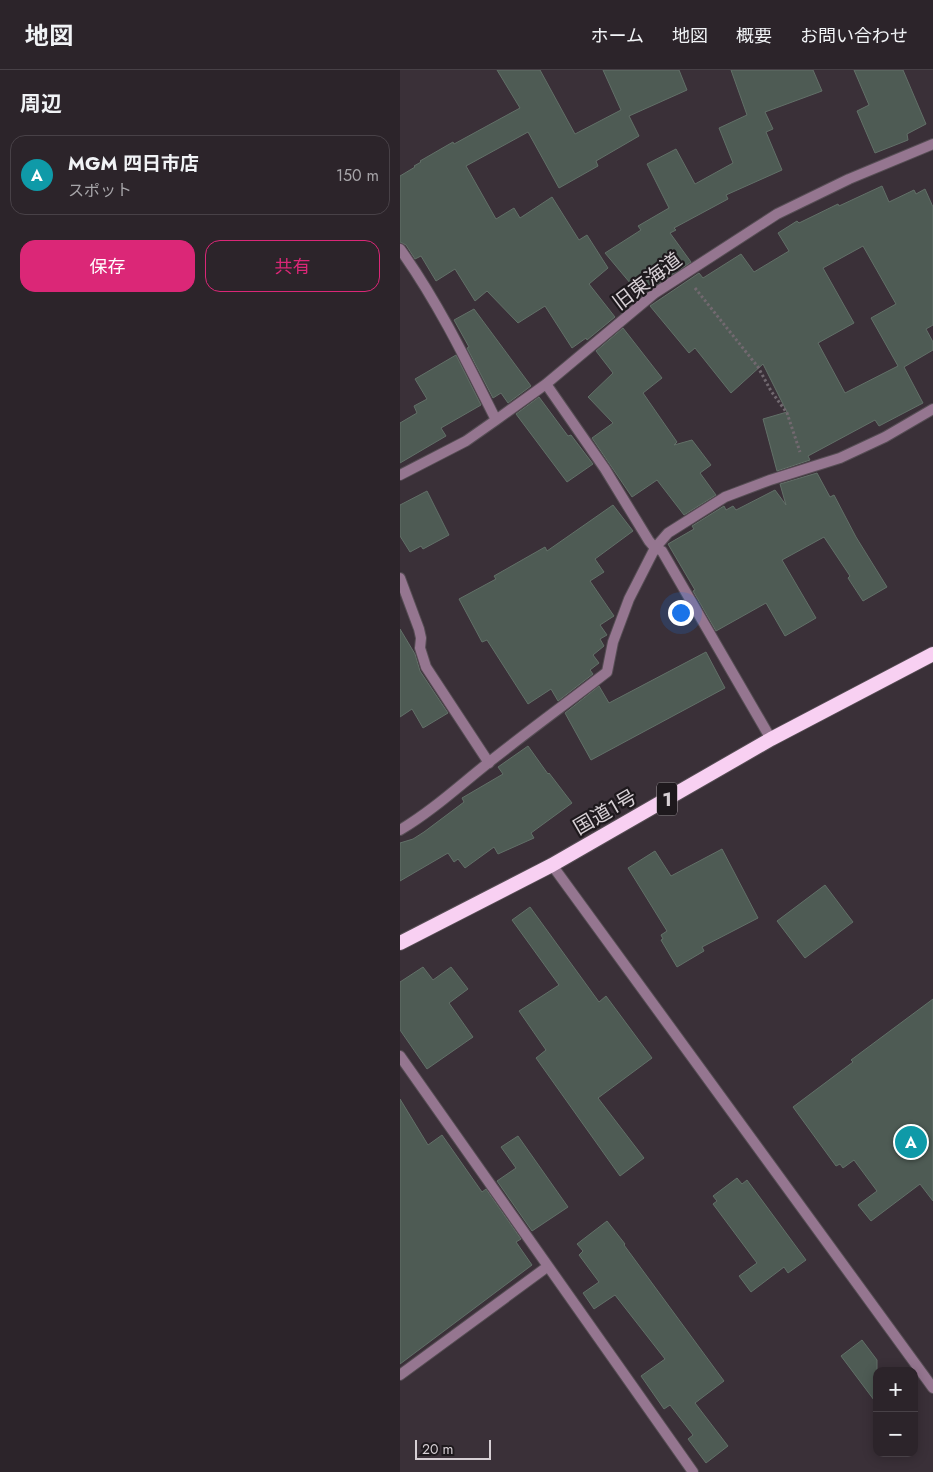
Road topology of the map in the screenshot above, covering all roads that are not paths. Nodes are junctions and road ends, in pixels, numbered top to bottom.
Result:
1 (933, 144) edge
2 (400, 249) edge
3 (546, 384) junction
4 (933, 409) edge
5 (496, 420) junction
6 (400, 475) edge
7 (655, 548) junction
8 (400, 578) edge
9 (933, 654) edge
10 (771, 739) junction
11 (489, 763) junction
12 (400, 830) edge
13 (552, 865) junction
14 (400, 943) edge
15 (400, 1056) edge
16 (547, 1267) junction
17 (400, 1375) edge
18 (933, 1388) edge
19 (693, 1472) edge

1 - 3 street, 旧東海道
2 - 5 street
3 - 5 street, 旧東海道
3 - 7 street
4 - 7 street
5 - 6 street, 旧東海道
7 - 10 street
7 - 11 street
8 - 11 street
9 - 10 highway, 国道1号 / 1
10 - 13 highway, 国道1号 / 1
11 - 12 street
13 - 14 highway, 国道1号 / 1
13 - 18 street
15 - 16 street
16 - 17 street
16 - 19 street

